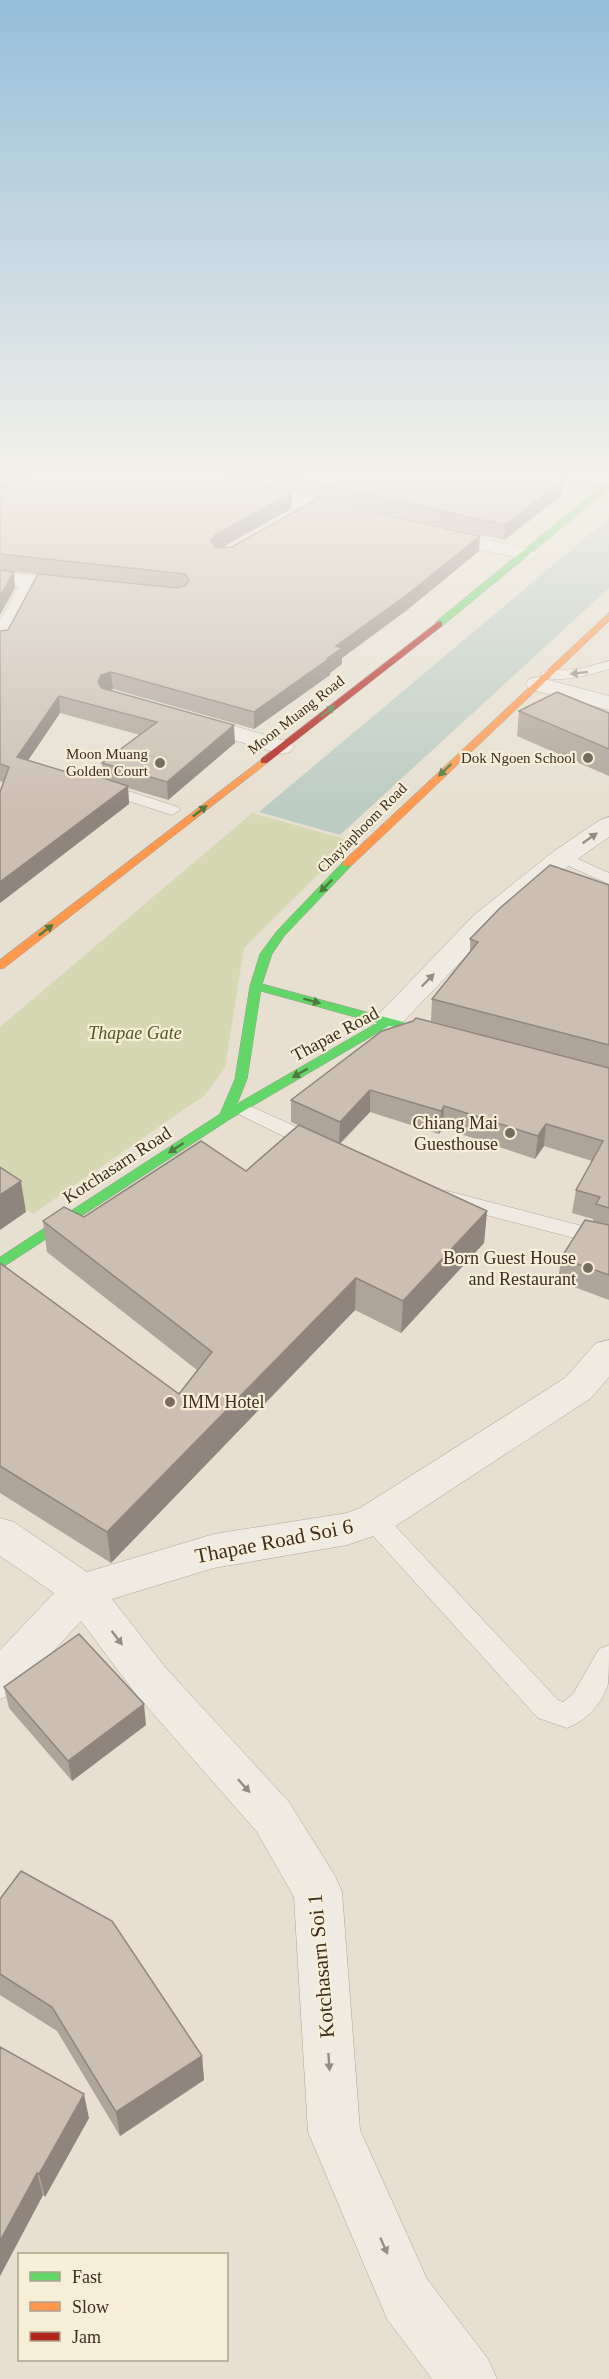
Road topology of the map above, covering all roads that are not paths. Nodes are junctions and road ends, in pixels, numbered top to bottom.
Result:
1 (28, 587) edge
2 (485, 587) edge
3 (608, 619) edge
4 (0, 640) edge
5 (609, 665) edge
6 (542, 679) junction
7 (609, 703) edge
8 (169, 715) edge
9 (282, 747) junction
10 (88, 783) edge
11 (172, 810) dead end
12 (609, 825) edge
13 (563, 857) junction
14 (609, 879) edge
15 (1, 964) edge
16 (256, 986) junction
17 (397, 1024) junction
18 (233, 1112) junction
19 (338, 1154) edge
20 (424, 1193) edge
21 (609, 1240) edge
22 (0, 1264) edge
23 (609, 1353) edge
24 (374, 1520) junction
25 (0, 1534) edge
26 (82, 1591) junction
27 (609, 1657) edge
28 (0, 1680) edge
29 (468, 2379) edge

1 - 4 street
9 -> 2 main road, Moon Muang Road
3 - 6 main road, Chayiaphoom Road
5 -> 6 lane
6 - 7 street
6 -> 16 main road, Chayiaphoom Road
8 - 9 street
15 -> 9 main road, Moon Muang Road
10 - 11 lane
13 -> 12 street
13 - 14 lane
17 -> 13 street
16 -> 17 main road
16 - 18 main road, Chayiaphoom Road
17 -> 18 main road, Thapae Road
18 - 19 lane
18 -> 22 main road, Kotchasarn Road
20 - 21 lane
23 - 24 street, Thapae Road Soi 6
24 - 26 street, Thapae Road Soi 6
24 - 27 lane
25 - 26 street, Kotchasarn Soi 1
26 - 28 street
26 -> 29 street, Kotchasarn Soi 1

